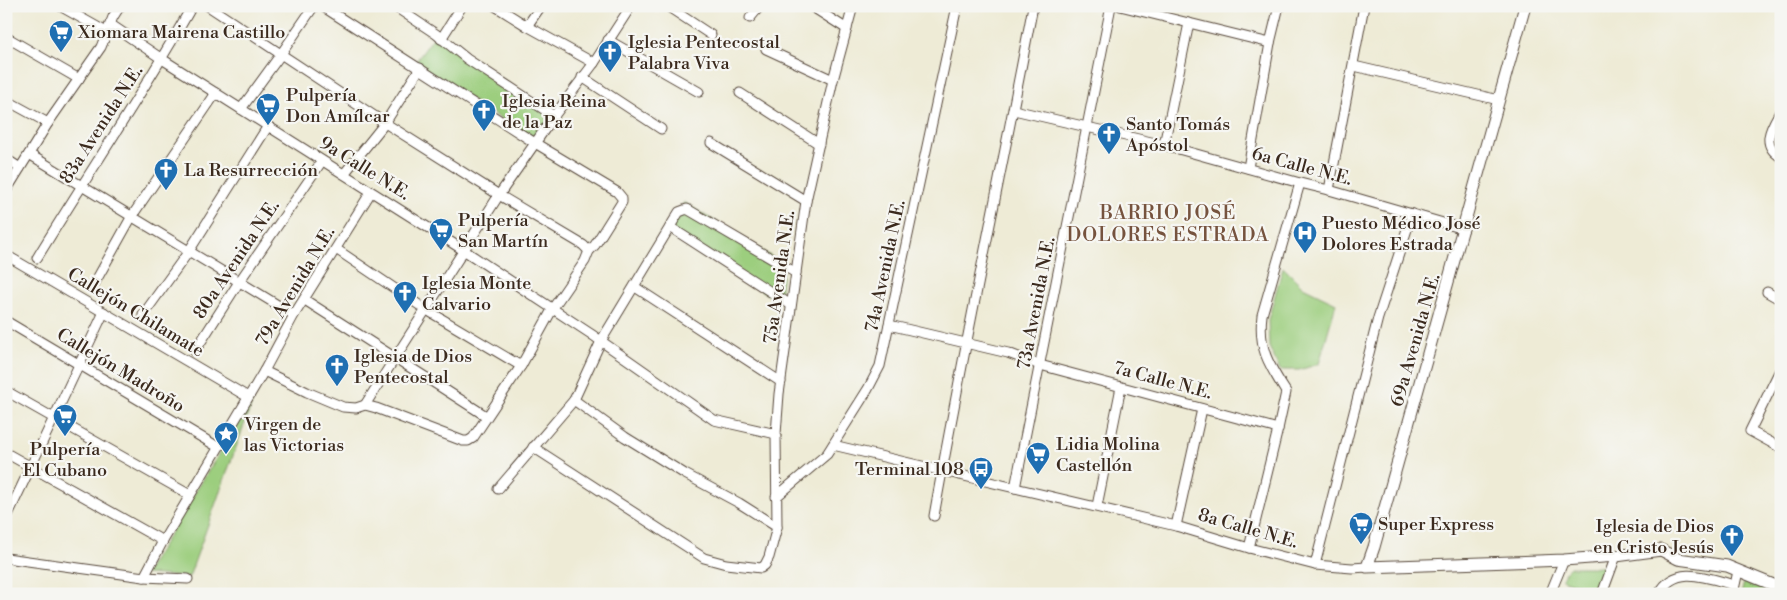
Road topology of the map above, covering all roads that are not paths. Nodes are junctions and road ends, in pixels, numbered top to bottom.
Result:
1 (60, 6) edge
2 (120, 6) edge
3 (192, 6) edge
4 (208, 6) edge
5 (314, 6) edge
6 (322, 6) edge
7 (394, 6) edge
8 (462, 6) edge
9 (495, 6) edge
10 (541, 6) edge
11 (631, 6) edge
12 (667, 6) edge
13 (760, 6) edge
14 (811, 6) edge
15 (853, 6) edge
16 (957, 6) edge
17 (1033, 6) edge
18 (1111, 6) edge
19 (1120, 6) edge
20 (1278, 6) edge
21 (1364, 6) edge
22 (1525, 6) edge
23 (750, 18) dead end
24 (1189, 23) junction
25 (527, 26) junction
26 (109, 28) junction
27 (847, 29) junction
28 (711, 35) dead end
29 (6, 37) edge
30 (441, 39) junction
31 (608, 40) junction
32 (1270, 43) junction
33 (766, 49) dead end
34 (281, 54) junction
35 (162, 59) junction
36 (594, 63) junction
37 (1354, 66) junction
38 (420, 68) junction
39 (582, 77) junction
40 (79, 79) junction
41 (833, 80) junction
42 (699, 92) dead end
43 (216, 93) junction
44 (740, 93) dead end
45 (6, 100) edge
46 (1499, 100) junction
47 (241, 109) junction
48 (1014, 110) junction
49 (1781, 110) edge
50 (554, 116) junction
51 (48, 123) junction
52 (385, 123) junction
53 (268, 126) junction
54 (1088, 127) junction
55 (662, 129) dead end
56 (535, 143) junction
57 (711, 143) dead end
58 (819, 144) junction
59 (1164, 145) junction
60 (29, 154) junction
61 (1781, 157) edge
62 (6, 159) edge
63 (322, 160) junction
64 (20, 168) junction
65 (1248, 168) junction
66 (344, 174) junction
67 (1300, 183) junction
68 (81, 185) junction
69 (1329, 190) junction
70 (6, 191) edge
71 (371, 192) junction
72 (499, 195) junction
73 (806, 201) junction
74 (1412, 214) junction
75 (132, 216) junction
76 (670, 228) junction
77 (1464, 229) junction
78 (336, 249) junction
79 (189, 251) junction
80 (465, 251) junction
81 (589, 251) junction
82 (6, 255) edge
83 (37, 258) dead end
84 (796, 273) junction
85 (239, 282) junction
86 (93, 286) dead end
87 (635, 287) junction
88 (1767, 292) dead end
89 (305, 300) junction
90 (1781, 300) edge
91 (791, 305) junction
92 (553, 308) junction
93 (425, 309) junction
94 (104, 312) junction
95 (143, 315) dead end
96 (294, 315) junction
97 (6, 321) edge
98 (889, 325) junction
99 (601, 341) junction
100 (966, 342) junction
101 (195, 351) dead end
102 (396, 358) junction
103 (79, 364) junction
104 (1040, 364) junction
105 (521, 366) junction
106 (1781, 368) edge
107 (264, 371) junction
108 (781, 382) junction
109 (1121, 387) junction
110 (6, 390) edge
111 (248, 397) junction
112 (574, 400) junction
113 (365, 405) junction
114 (1202, 409) junction
115 (486, 416) junction
116 (54, 418) junction
117 (1278, 429) junction
118 (776, 434) junction
119 (833, 445) junction
120 (218, 447) junction
121 (533, 447) junction
122 (1781, 448) edge
123 (6, 453) edge
124 (30, 467) junction
125 (942, 471) junction
126 (1015, 488) junction
127 (498, 489) dead end
128 (190, 495) junction
129 (776, 497) junction
130 (1096, 506) junction
131 (934, 516) dead end
132 (6, 520) edge
133 (1176, 526) junction
134 (776, 527) junction
135 (163, 541) junction
136 (1249, 548) junction
137 (1616, 556) junction
138 (6, 558) edge
139 (1564, 560) junction
140 (1315, 565) junction
141 (1367, 567) junction
142 (1738, 571) junction
143 (144, 577) junction
144 (188, 579) dead end
145 (1781, 588) edge
146 (1734, 590) edge
147 (1550, 594) edge
148 (1602, 594) edge
149 (1659, 594) edge

1 - 26 street, 9a Calle N.E.
2 - 26 street
3 - 35 street, 83a Avenida N.E.
4 - 34 street
5 - 34 street
6 - 38 street
7 - 30 street
8 - 30 street
9 - 25 street
10 - 25 street
11 - 31 street
12 - 28 street
13 - 23 street
14 - 27 street
15 - 27 street, 75a Avenida N.E.
16 - 98 street, 74a Avenida N.E.
17 - 48 street
18 - 54 street, 73a Avenida N.E.
19 - 24 street
20 - 32 street
21 - 37 street
22 - 46 street, 69a Avenida N.E.
24 - 32 street
24 - 59 street
25 - 36 street
26 - 35 street, 9a Calle N.E.
26 - 40 street
27 - 41 street, 75a Avenida N.E.
29 - 40 street
30 - 50 street
31 - 36 street
31 - 42 street
32 - 65 street
33 - 41 street
34 - 47 street
34 - 52 street
35 - 43 street, 9a Calle N.E.
35 - 68 street, 83a Avenida N.E.
36 - 39 street
37 - 46 street
37 - 69 street
38 - 52 street
38 - 56 street
39 - 50 street
39 - 55 street
40 - 51 street
41 - 58 street, 75a Avenida N.E.
43 - 47 street, 9a Calle N.E.
43 - 75 street
44 - 58 street
45 - 51 street
46 - 77 street, 69a Avenida N.E.
47 - 53 street, 9a Calle N.E.
48 - 54 street, 6a Calle N.E.
48 - 100 street
49 - 61 street
50 - 56 street
51 - 60 street
52 - 66 street
52 - 72 street
53 - 63 street, 9a Calle N.E.
53 - 79 street
54 - 59 street, 6a Calle N.E.
54 - 104 street, 73a Avenida N.E.
56 - 72 street
56 - 81 street
57 - 73 street
58 - 73 street, 75a Avenida N.E.
59 - 65 street, 6a Calle N.E.
60 - 64 street
60 - 68 street
62 - 64 street
63 - 66 street, 9a Calle N.E.
63 - 85 street, 80a Avenida N.E.
64 - 70 street
65 - 67 street, 6a Calle N.E.
66 - 71 street, 9a Calle N.E.
67 - 69 street, 6a Calle N.E.
67 - 117 street
68 - 75 street
68 - 83 street, 83a Avenida N.E.
69 - 74 street, 6a Calle N.E.
71 - 78 street, 79a Avenida N.E.
71 - 80 street, 9a Calle N.E.
72 - 80 street
72 - 81 street
73 - 84 street, 75a Avenida N.E.
74 - 77 street, 6a Calle N.E.
74 - 140 street
75 - 79 street
75 - 86 street
76 - 84 street
76 - 87 street
76 - 91 street
77 - 141 street, 69a Avenida N.E.
78 - 89 street, 79a Avenida N.E.
78 - 93 street
79 - 85 street
79 - 95 street
80 - 92 street, 9a Calle N.E.
80 - 93 street
81 - 92 street
82 - 94 street, Callejón Chilamate
84 - 91 street, 75a Avenida N.E.
85 - 96 street
85 - 101 street, 80a Avenida N.E.
87 - 99 street
87 - 108 street
88 - 90 street
89 - 96 street, 79a Avenida N.E.
89 - 102 street
91 - 108 street, 75a Avenida N.E.
92 - 99 street, 9a Calle N.E.
92 - 105 street
93 - 102 street
93 - 105 street
94 - 103 street
94 - 111 street, Callejón Chilamate
96 - 107 street, 79a Avenida N.E.
97 - 103 street, Callejón Madroño
98 - 100 street
98 - 119 street, 74a Avenida N.E.
99 - 112 street
99 - 118 street, 9a Calle N.E.
100 - 104 street
100 - 125 street
102 - 113 street
102 - 115 street
103 - 116 street
103 - 120 street, Callejón Madroño
104 - 109 street, 7a Calle N.E.
104 - 126 street, 73a Avenida N.E.
105 - 115 street
106 - 122 street
107 - 111 street, 79a Avenida N.E.
107 - 113 street
108 - 118 street, 75a Avenida N.E.
109 - 114 street, 7a Calle N.E.
109 - 130 street
110 - 116 street
111 - 120 street, 79a Avenida N.E.
112 - 121 street
112 - 134 street
113 - 115 street
114 - 117 street, 7a Calle N.E.
114 - 133 street
116 - 124 street
116 - 128 street
117 - 136 street
118 - 129 street, 75a Avenida N.E.
119 - 125 street, 8a Calle N.E.
119 - 129 street, 74a Avenida N.E.
120 - 128 street, 79a Avenida N.E.
121 - 127 street
121 - 134 street, 75a Avenida N.E.
123 - 124 street
124 - 132 street
124 - 135 street
125 - 126 street, 8a Calle N.E.
125 - 131 street
126 - 130 street, 8a Calle N.E.
128 - 135 street, 79a Avenida N.E.
129 - 134 street, 75a Avenida N.E.
130 - 133 street, 8a Calle N.E.
133 - 136 street, 8a Calle N.E.
135 - 143 street, 79a Avenida N.E.
136 - 140 street, 8a Calle N.E.
137 - 139 street, 8a Calle N.E.
137 - 142 street, 8a Calle N.E.
137 - 148 street
138 - 143 street
139 - 141 street, 8a Calle N.E.
139 - 147 street
140 - 141 street, 8a Calle N.E.
142 - 145 street
142 - 146 street
143 - 144 street
146 - 149 street

